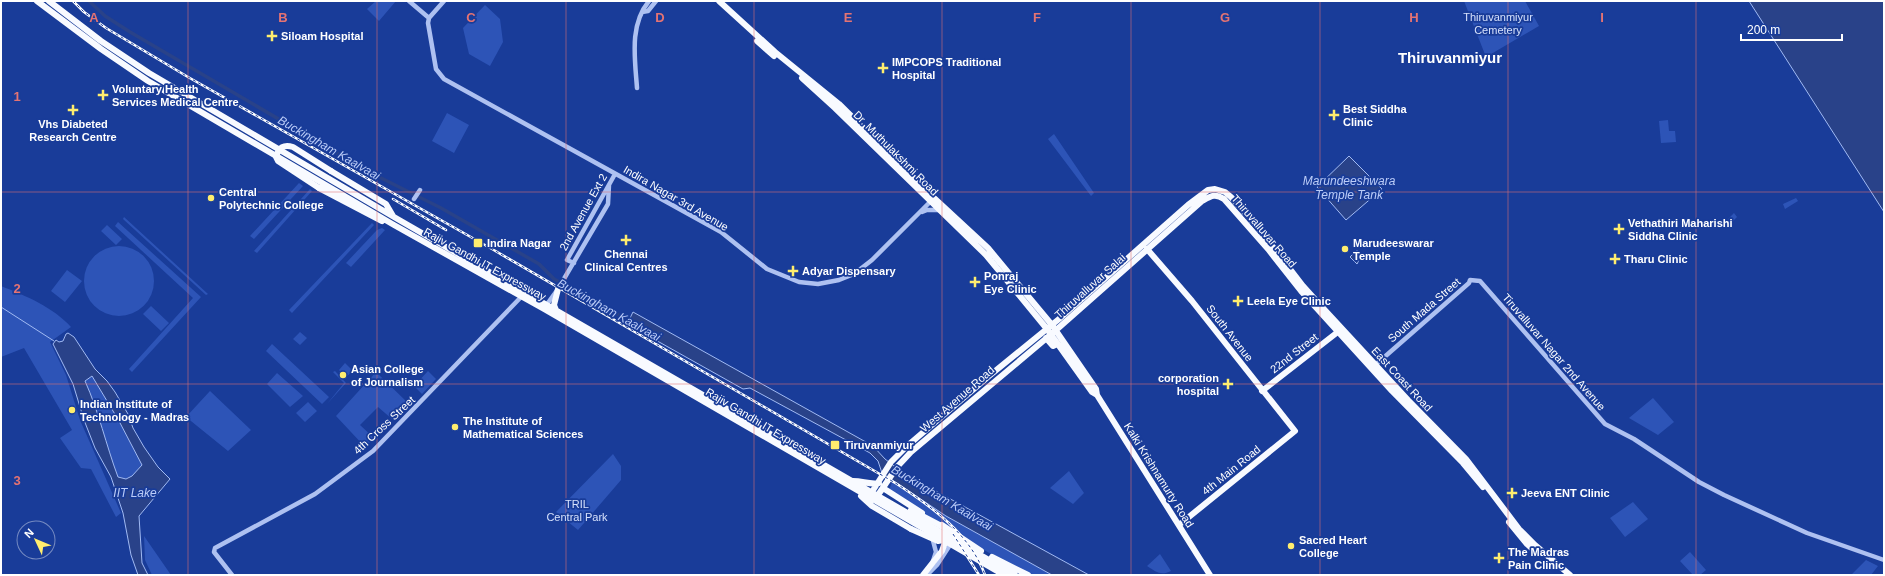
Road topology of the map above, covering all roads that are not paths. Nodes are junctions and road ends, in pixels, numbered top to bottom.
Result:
1 (37, 1) edge
2 (44, 1) edge
3 (49, 1) edge
4 (54, 1) edge
5 (409, 1) edge
6 (444, 1) edge
7 (656, 1) edge
8 (714, 1) edge
9 (719, 1) edge
10 (648, 5) edge
11 (429, 18) junction
12 (75, 21) junction
13 (777, 56) junction
14 (637, 88) dead end
15 (615, 174) junction
16 (608, 185) junction
17 (420, 190) dead end
18 (1225, 192) joint
19 (414, 199) dead end
20 (932, 200) junction
21 (939, 210) junction
22 (920, 213) junction
23 (394, 217) junction
24 (394, 225) junction
25 (1147, 249) junction
26 (574, 263) junction
27 (1470, 280) joint
28 (558, 289) junction
29 (522, 296) junction
30 (545, 307) junction
31 (556, 310) junction
32 (1327, 316) junction
33 (1050, 331) junction
34 (1338, 331) junction
35 (1038, 336) joint
36 (1373, 366) junction
37 (1262, 390) junction
38 (1097, 395) junction
39 (1295, 431) joint
40 (851, 481) junction
41 (883, 487) junction
42 (871, 497) junction
43 (889, 497) junction
44 (908, 510) junction
45 (1179, 526) junction
46 (931, 534) junction
47 (949, 542) junction
48 (936, 546) junction
49 (946, 552) junction
50 (1884, 560) edge
51 (1205, 566) junction
52 (1016, 574) edge
53 (232, 575) edge
54 (920, 575) edge
55 (923, 575) edge
56 (927, 575) edge
57 (1004, 575) edge
58 (1028, 575) edge
59 (1207, 575) edge
60 (1210, 575) edge
61 (1563, 575) edge
62 (1570, 575) edge

1 - 24 main road, Rajiv Gandhi IT Expressway
2 - 12 main road
3 - 12 main road, Rajiv Gandhi IT Expressway
4 - 12 street
5 - 11 street
6 - 11 street
7 - 10 street
8 - 13 main road, Dr. Muthulakshmi Road
9 - 13 main road, Dr. Muthulakshmi Road
10 - 14 street
11 - 15 street, Indira Nagar 3rd Avenue
12 - 23 main road, Rajiv Gandhi IT Expressway
13 - 20 main road, Dr. Muthulakshmi Road
15 - 16 street, 2nd Avenue Ext 2
15 - 22 street, Indira Nagar 3rd Avenue
16 - 26 street
16 - 26 street, 2nd Avenue Ext 2
17 - 19 street
18 - 32 main road, East Coast Road
18 - 33 main road, Thiruvalluvar Road
20 - 21 main road, Dr. Muthulakshmi Road
20 - 22 street, Indira Nagar 3rd Avenue
20 - 33 main road, Dr. Muthulakshmi Road
21 - 22 street
21 - 33 main road, Dr. Muthulakshmi Road
23 - 24 main road, bridge
23 - 30 main road, Rajiv Gandhi IT Expressway
24 - 29 main road, Rajiv Gandhi IT Expressway
25 - 32 main road, Thiruvalluvar Road
25 - 33 main road, Thiruvalluvar Salai
25 - 37 main road, South Avenue
26 - 28 street
27 - 36 street, South Mada Street
27 - 50 street, Tiruvalluvar Nagar 2nd Avenue
28 - 30 street
28 - 31 main road
29 - 30 main road, Rajiv Gandhi IT Expressway
29 - 53 street, 4th Cross Street
30 - 31 main road, Rajiv Gandhi IT Expressway
30 - 42 main road, Rajiv Gandhi IT Expressway
31 - 40 main road, Rajiv Gandhi IT Expressway
32 - 34 main road, Thiruvalluvar Road
32 - 36 main road, East Coast Road
33 - 35 main road, Thiruvalluvar Road
33 - 38 main road, Kalki Krishnamurty Road
33 - 38 main road, Kalki Krishnamurty Road
33 - 41 main road, West Avenue Road
34 - 36 main road, East Coast Road
34 - 37 main road, 22nd Street
35 - 41 main road, West Avenue Road
36 - 61 main road, East Coast Road
36 - 62 main road, East Coast Road
37 - 39 main road, South Avenue
38 - 45 main road, Kalki Krishnamurty Road
39 - 45 main road, 4th Main Road
40 - 41 main road
40 - 42 main road, Rajiv Gandhi IT Expressway
41 - 42 main road, West Avenue Road
41 - 43 main road
41 - 52 main road
42 - 43 main road
42 - 44 main road
42 - 46 main road, Rajiv Gandhi IT Expressway
42 - 47 main road, bridge
43 - 44 main road
44 - 47 main road, bridge
44 - 52 main road
45 - 51 main road, Kalki Krishnamurty Road
46 - 47 main road, Rajiv Gandhi IT Expressway
46 - 48 street
47 - 49 street
47 - 55 main road, bridge
47 - 57 main road
48 - 49 street
48 - 54 street
49 - 56 street
51 - 59 main road, Kalki Krishnamurty Road
51 - 60 main road, Kalki Krishnamurty Road
52 - 58 main road

